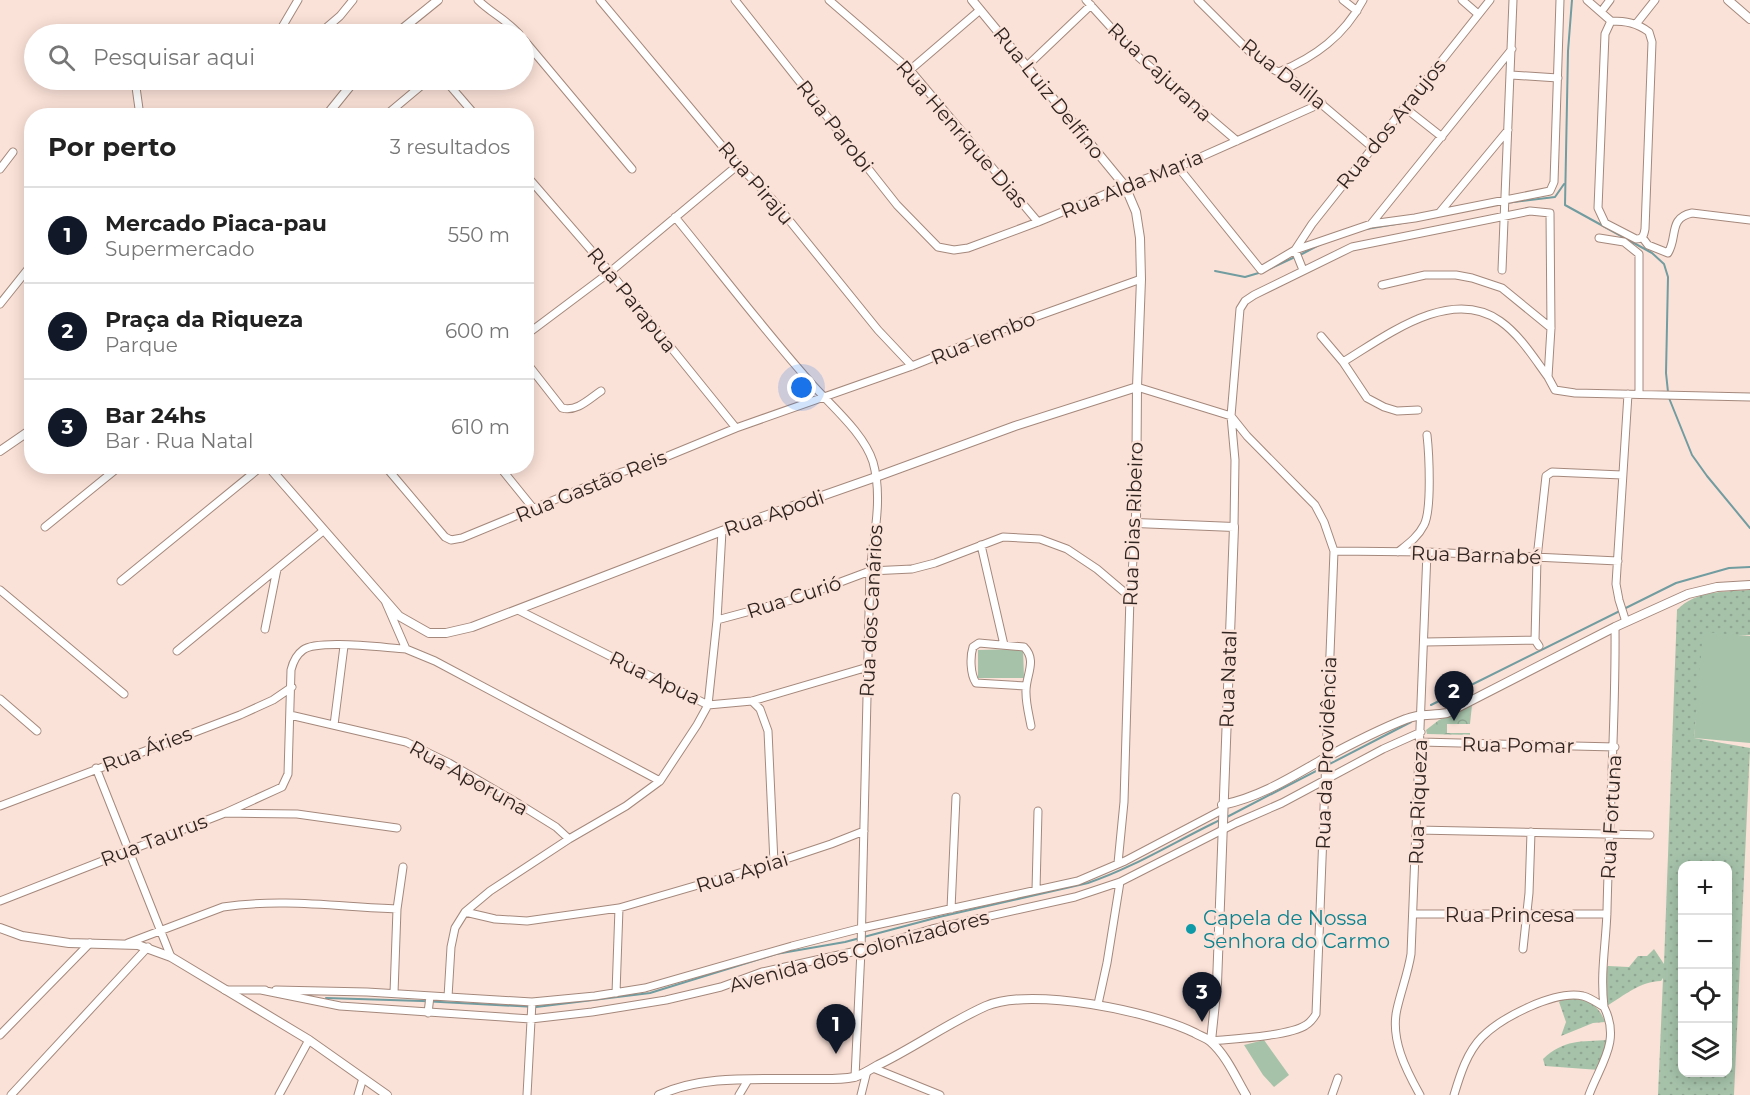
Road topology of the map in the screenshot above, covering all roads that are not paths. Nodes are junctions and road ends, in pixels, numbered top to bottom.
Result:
1 (298, 0) edge
2 (353, 0) edge
3 (438, 0) edge
4 (478, 0) edge
5 (600, 0) edge
6 (735, 0) edge
7 (830, 0) edge
8 (972, 0) edge
9 (1198, 0) edge
10 (1343, 0) edge
11 (1363, 0) edge
12 (1462, 0) edge
13 (1490, 0) edge
14 (1513, 0) edge
15 (1560, 0) edge
16 (1587, 0) edge
17 (1610, 0) edge
18 (1655, 0) edge
19 (1732, 1) edge
20 (1089, 2) edge
21 (980, 10) junction
22 (1357, 10) junction
23 (1601, 12) junction
24 (1478, 14) junction
25 (1750, 19) edge
26 (1611, 21) junction
27 (284, 24) edge
28 (331, 24) edge
29 (411, 24) edge
30 (510, 24) edge
31 (1636, 24) junction
32 (1512, 49) junction
33 (534, 52) edge
34 (1027, 66) junction
35 (910, 70) junction
36 (1279, 72) junction
37 (1511, 75) junction
38 (1558, 78) junction
39 (136, 90) edge
40 (347, 90) edge
41 (416, 90) edge
42 (454, 90) edge
43 (1322, 103) junction
44 (1404, 107) junction
45 (139, 108) edge
46 (332, 108) edge
47 (395, 108) edge
48 (469, 108) edge
49 (1508, 130) junction
50 (1442, 137) junction
51 (1237, 141) junction
52 (1372, 147) junction
53 (14, 152) dead end
54 (738, 165) junction
55 (1178, 167) junction
56 (0, 169) edge
57 (632, 169) dead end
58 (534, 184) edge
59 (1125, 186) junction
60 (1503, 200) junction
61 (1440, 212) junction
62 (1504, 216) junction
63 (675, 217) junction
64 (1750, 220) edge
65 (1038, 222) junction
66 (1371, 224) junction
67 (1642, 237) junction
68 (1599, 238) dead end
69 (938, 247) joint
70 (1295, 252) junction
71 (1302, 268) junction
72 (1502, 270) dead end
73 (610, 272) junction
74 (24, 274) edge
75 (1142, 279) junction
76 (1382, 285) dead end
77 (0, 304) edge
78 (534, 328) edge
79 (1551, 328) junction
80 (1321, 336) dead end
81 (1343, 362) junction
82 (912, 366) junction
83 (534, 372) edge
84 (1548, 377) junction
85 (1137, 387) junction
86 (601, 391) dead end
87 (1628, 394) junction
88 (1639, 394) junction
89 (1750, 397) edge
90 (825, 398) junction
91 (1418, 410) dead end
92 (1231, 416) junction
93 (736, 428) junction
94 (24, 434) edge
95 (1427, 435) dead end
96 (0, 451) edge
97 (110, 474) edge
98 (252, 474) edge
99 (275, 474) edge
100 (392, 474) edge
101 (506, 474) edge
102 (1622, 475) junction
103 (876, 477) junction
104 (533, 508) junction
105 (1136, 523) junction
106 (45, 527) dead end
107 (1234, 527) junction
108 (323, 531) junction
109 (722, 531) junction
110 (981, 544) junction
111 (1334, 551) junction
112 (1398, 552) junction
113 (1427, 552) junction
114 (1537, 558) junction
115 (1618, 561) junction
116 (277, 569) junction
117 (870, 571) junction
118 (121, 581) dead end
119 (1750, 585) edge
120 (0, 590) edge
121 (1130, 597) junction
122 (386, 603) junction
123 (518, 610) junction
124 (717, 620) junction
125 (1626, 622) junction
126 (1615, 627) junction
127 (265, 629) dead end
128 (1425, 642) junction
129 (1004, 645) junction
130 (344, 646) junction
131 (406, 649) junction
132 (177, 651) dead end
133 (868, 667) junction
134 (1026, 686) junction
135 (292, 687) junction
136 (124, 694) dead end
137 (0, 699) edge
138 (752, 701) junction
139 (708, 705) junction
140 (1421, 714) junction
141 (290, 715) junction
142 (334, 725) junction
143 (1031, 726) dead end
144 (37, 730) dead end
145 (1421, 732) junction
146 (1421, 742) junction
147 (1614, 747) junction
148 (1325, 761) junction
149 (96, 768) junction
150 (1324, 778) junction
151 (660, 781) junction
152 (956, 797) dead end
153 (0, 806) edge
154 (1222, 810) junction
155 (1038, 811) dead end
156 (225, 813) junction
157 (397, 828) dead end
158 (1222, 828) junction
159 (1417, 830) junction
160 (864, 831) junction
161 (1531, 832) junction
162 (1608, 834) junction
163 (1650, 835) dead end
164 (569, 839) junction
165 (128, 850) junction
166 (774, 863) junction
167 (1118, 863) junction
168 (403, 867) dead end
169 (1120, 882) junction
170 (1036, 890) junction
171 (0, 901) edge
172 (620, 908) junction
173 (397, 909) junction
174 (951, 909) junction
175 (465, 912) junction
176 (1413, 914) junction
177 (1607, 914) junction
178 (1527, 915) junction
179 (0, 928) edge
180 (162, 931) junction
181 (861, 931) junction
182 (90, 944) junction
183 (126, 944) junction
184 (147, 947) junction
185 (861, 948) junction
186 (1523, 949) dead end
187 (171, 957) junction
188 (225, 990) junction
189 (261, 990) junction
190 (394, 993) junction
191 (616, 993) junction
192 (448, 996) junction
193 (430, 997) junction
194 (531, 1004) junction
195 (1098, 1004) junction
196 (1604, 1006) junction
197 (429, 1011) junction
198 (531, 1017) junction
199 (0, 1035) edge
200 (309, 1040) junction
201 (1211, 1041) junction
202 (870, 1070) junction
203 (855, 1077) junction
204 (363, 1078) junction
205 (1338, 1078) dead end
206 (748, 1080) junction
207 (11, 1095) edge
208 (279, 1095) edge
209 (358, 1095) edge
210 (387, 1095) edge
211 (527, 1095) edge
212 (659, 1095) edge
213 (739, 1095) edge
214 (861, 1095) edge
215 (940, 1095) edge
216 (1246, 1095) edge
217 (1332, 1095) edge
218 (1419, 1095) edge
219 (1454, 1095) edge
220 (1589, 1095) edge

1 - 27 street
2 - 28 street
3 - 29 street
4 - 30 street
5 - 54 street, Rua Piraju
6 - 69 street, Rua Parobi
7 - 35 street, Rua Henrique Dias
8 - 21 street, Rua Luiz Delfino
9 - 36 street, Rua Dalila
10 - 22 street
11 - 22 street
12 - 24 street
13 - 24 street, Rua dos Araujos
14 - 32 street
15 - 38 street
16 - 23 street
17 - 23 street
18 - 31 street
19 - 25 street
20 - 34 street
20 - 51 street, Rua Cajurana
21 - 34 street, Rua Luiz Delfino
21 - 35 street
22 - 36 street
23 - 26 street
24 - 44 street, Rua dos Araujos
26 - 31 street
26 - 67 street
31 - 67 street
32 - 37 street
32 - 50 street
33 - 57 street
34 - 59 street, Rua Luiz Delfino
35 - 65 street, Rua Henrique Dias
36 - 43 street, Rua Dalila
37 - 38 street
37 - 49 street
38 - 60 street
39 - 45 street
40 - 46 street
41 - 47 street
42 - 48 street
43 - 51 street, Rua Alda Maria
43 - 52 street, Rua Dalila
44 - 50 street
44 - 52 street, Rua dos Araujos
49 - 60 street
49 - 61 street
50 - 66 street
51 - 55 street, Rua Alda Maria
52 - 70 street, Rua dos Araujos
53 - 56 street
54 - 63 street
54 - 82 street, Rua Piraju
55 - 59 street, Rua Alda Maria
55 - 70 street
58 - 73 street, Rua Parapua
59 - 65 street, Rua Alda Maria
59 - 75 street, Rua Dias Ribeiro
60 - 61 street
60 - 62 street
61 - 66 street
62 - 71 street
62 - 72 street
62 - 79 street
63 - 73 street
63 - 90 street, Rua dos Canários
64 - 67 street
65 - 69 street, Rua Alda Maria
66 - 70 street
68 - 88 street
70 - 71 street
71 - 92 street, Rua Natal
73 - 78 street
73 - 93 street, Rua Parapua
74 - 77 street
75 - 82 street, Rua Iembo
75 - 85 street, Rua Dias Ribeiro
76 - 79 street
79 - 84 street
80 - 81 street
81 - 84 street
81 - 91 street
82 - 90 street, Rua Iembo
83 - 86 street
84 - 87 street
85 - 92 street
85 - 103 street, Rua Apodi
85 - 105 street, Rua Dias Ribeiro
87 - 88 street
87 - 102 street
88 - 89 street
90 - 93 street, Rua Gastão Reis
90 - 103 street, Rua dos Canários
92 - 107 street, Rua Natal
92 - 111 street, Rua da Providência
93 - 104 street, Rua Gastão Reis
94 - 96 street
95 - 112 street
97 - 106 street
98 - 118 street
99 - 108 street
100 - 104 street, Rua Gastão Reis
101 - 104 street
102 - 114 street
102 - 115 street
103 - 109 street, Rua Apodi
103 - 117 street, Rua dos Canários
105 - 107 street
105 - 121 street, Rua Dias Ribeiro
107 - 154 street, Rua Natal
108 - 116 street
108 - 122 street
109 - 123 street, Rua Apodi
109 - 124 street
110 - 117 street, Rua Curió
110 - 121 street, Rua Curió
110 - 129 street
111 - 112 street, Rua Barnabé
111 - 148 street, Rua da Providência
112 - 113 street, Rua Barnabé
113 - 114 street, Rua Barnabé
113 - 128 street, Rua Riqueza
114 - 115 street, Rua Barnabé
114 - 128 street
115 - 125 street
116 - 127 street
116 - 132 street
117 - 124 street, Rua Curió
117 - 133 street, Rua dos Canários
119 - 125 street, Avenida dos Colonizadores
120 - 136 street
121 - 167 street, Rua Dias Ribeiro
122 - 123 street, Rua Apodi
122 - 131 street
123 - 139 street, Rua Apua
124 - 139 street
125 - 126 street, Avenida dos Colonizadores
126 - 140 street, Avenida dos Colonizadores
126 - 147 street, Rua Fortuna
128 - 140 street, Rua Riqueza
129 - 134 street
129 - 134 street
130 - 131 street
130 - 135 street
130 - 142 street
131 - 151 street
133 - 138 street, Rua Apua
133 - 160 street, Rua dos Canários
134 - 143 street
135 - 141 street
135 - 149 street, Rua Áries
137 - 144 street
138 - 139 street, Rua Apua
138 - 166 street
139 - 151 street
140 - 145 street, Rua Riqueza
140 - 148 street, Avenida dos Colonizadores
141 - 142 street
141 - 156 street, Rua Taurus
142 - 164 street, Rua Aporuna
145 - 146 street, Rua Riqueza
145 - 150 street, Avenida dos Colonizadores
146 - 147 street, Rua Pomar
146 - 159 street, Rua Riqueza
147 - 162 street, Rua Fortuna
148 - 150 street, Rua da Providência
148 - 154 street, Avenida dos Colonizadores
149 - 153 street, Rua Áries
149 - 165 street
150 - 158 street, Avenida dos Colonizadores
150 - 201 street, Rua da Providência
151 - 164 street
152 - 174 street
154 - 158 street, Rua Natal
154 - 167 street, Avenida dos Colonizadores
155 - 170 street
156 - 157 street
156 - 165 street, Rua Taurus
158 - 169 street, Avenida dos Colonizadores
158 - 201 street, Rua Natal
159 - 161 street
159 - 176 street, Rua Riqueza
160 - 166 street, Rua Apiai
160 - 181 street, Rua dos Canários
161 - 162 street
161 - 178 street
162 - 163 street
162 - 177 street, Rua Fortuna
164 - 175 street
165 - 171 street, Rua Taurus
165 - 180 street
166 - 172 street, Rua Apiai
167 - 170 street, Avenida dos Colonizadores
168 - 173 street
169 - 185 street, Avenida dos Colonizadores
169 - 195 street
170 - 174 street, Avenida dos Colonizadores
172 - 175 street, Rua Apiai
172 - 191 street
173 - 180 street
173 - 190 street
174 - 181 street, Avenida dos Colonizadores
175 - 192 street
176 - 178 street, Rua Princesa
176 - 218 street, Rua Riqueza
177 - 178 street, Rua Princesa
177 - 196 street, Rua Fortuna
178 - 186 street
179 - 182 street
180 - 183 street
180 - 187 street
181 - 185 street, Rua dos Canários
181 - 191 street, Avenida dos Colonizadores
182 - 183 street
182 - 199 street
183 - 184 street
184 - 187 street
184 - 207 street
185 - 198 street, Avenida dos Colonizadores
185 - 203 street, Rua dos Canários
187 - 188 street
188 - 189 street, Avenida dos Colonizadores
188 - 200 street
189 - 190 street, Avenida dos Colonizadores
189 - 197 street, Avenida dos Colonizadores
190 - 193 street, Avenida dos Colonizadores
191 - 194 street, Avenida dos Colonizadores
192 - 193 street, Avenida dos Colonizadores
192 - 194 street, Avenida dos Colonizadores
193 - 197 street
194 - 198 street
195 - 201 street
195 - 202 street
196 - 219 street
196 - 220 street, Rua Fortuna
197 - 198 street, Avenida dos Colonizadores
198 - 211 street
200 - 204 street
200 - 208 street
201 - 216 street
202 - 203 street
202 - 214 street
202 - 215 street
203 - 206 street
204 - 209 street
204 - 210 street
205 - 217 street
206 - 212 street
206 - 213 street

